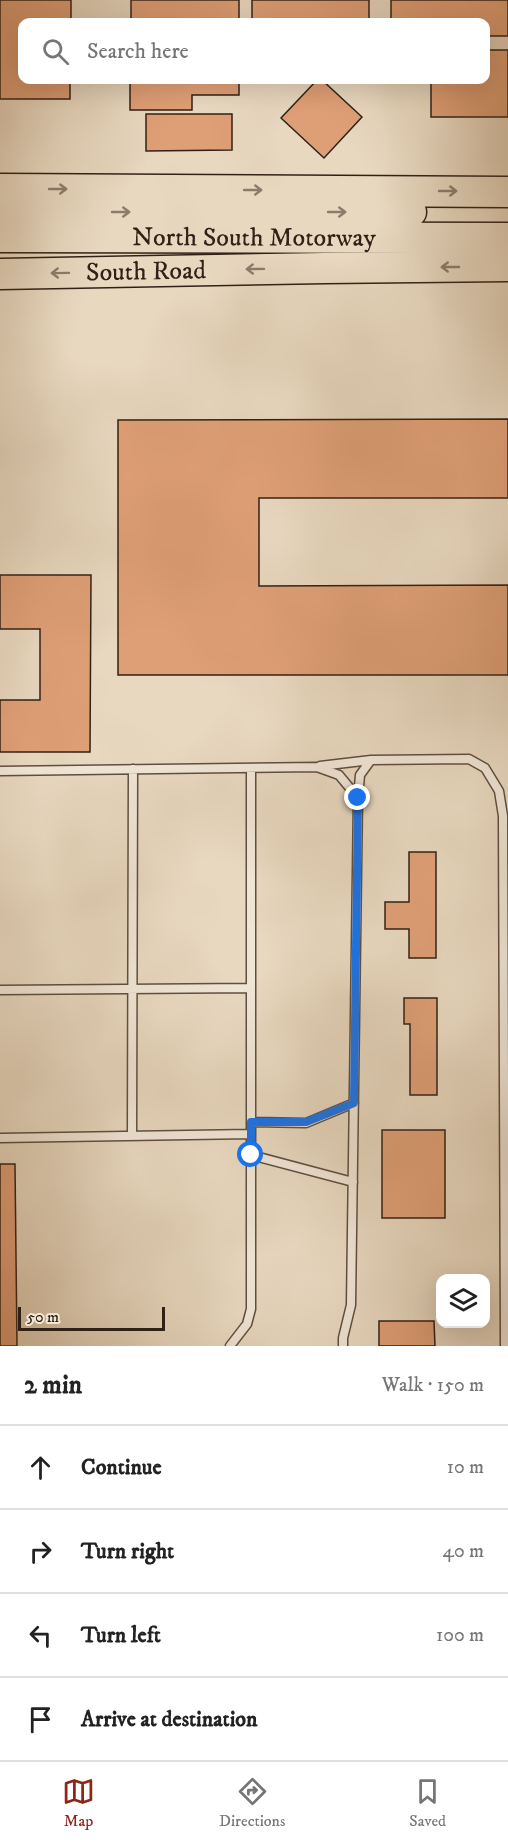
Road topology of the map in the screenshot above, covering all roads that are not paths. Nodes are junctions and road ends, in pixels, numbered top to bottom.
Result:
1 (0, 189) edge
2 (508, 192) edge
3 (0, 212) edge
4 (508, 212) edge
5 (0, 237) edge
6 (508, 238) edge
7 (508, 266) edge
8 (0, 274) edge
9 (371, 760) junction
10 (317, 767) junction
11 (251, 768) junction
12 (133, 769) junction
13 (0, 771) edge
14 (358, 798) junction
15 (251, 988) junction
16 (132, 989) junction
17 (0, 990) edge
18 (354, 1103) junction
19 (251, 1122) junction
20 (251, 1134) junction
21 (132, 1136) junction
22 (0, 1138) edge
23 (251, 1155) junction
24 (353, 1182) junction
25 (230, 1346) edge
26 (343, 1346) edge
27 (505, 1346) edge

1 -> 2 highway
3 -> 4 highway, North South Motorway
5 - 6 highway, North South Motorway
7 -> 8 highway, South Road
9 - 10 lane
9 - 14 lane
9 - 27 lane
10 - 11 lane
10 - 14 lane
11 - 12 lane
11 - 15 lane
12 - 13 lane
12 - 16 lane
14 - 18 lane
15 - 16 lane
15 - 19 lane
16 - 17 lane
16 - 21 lane
18 - 19 lane
18 - 24 lane
19 - 20 lane
20 - 21 lane
20 - 23 lane
21 - 22 lane
23 - 24 lane
23 - 25 lane
24 - 26 lane

